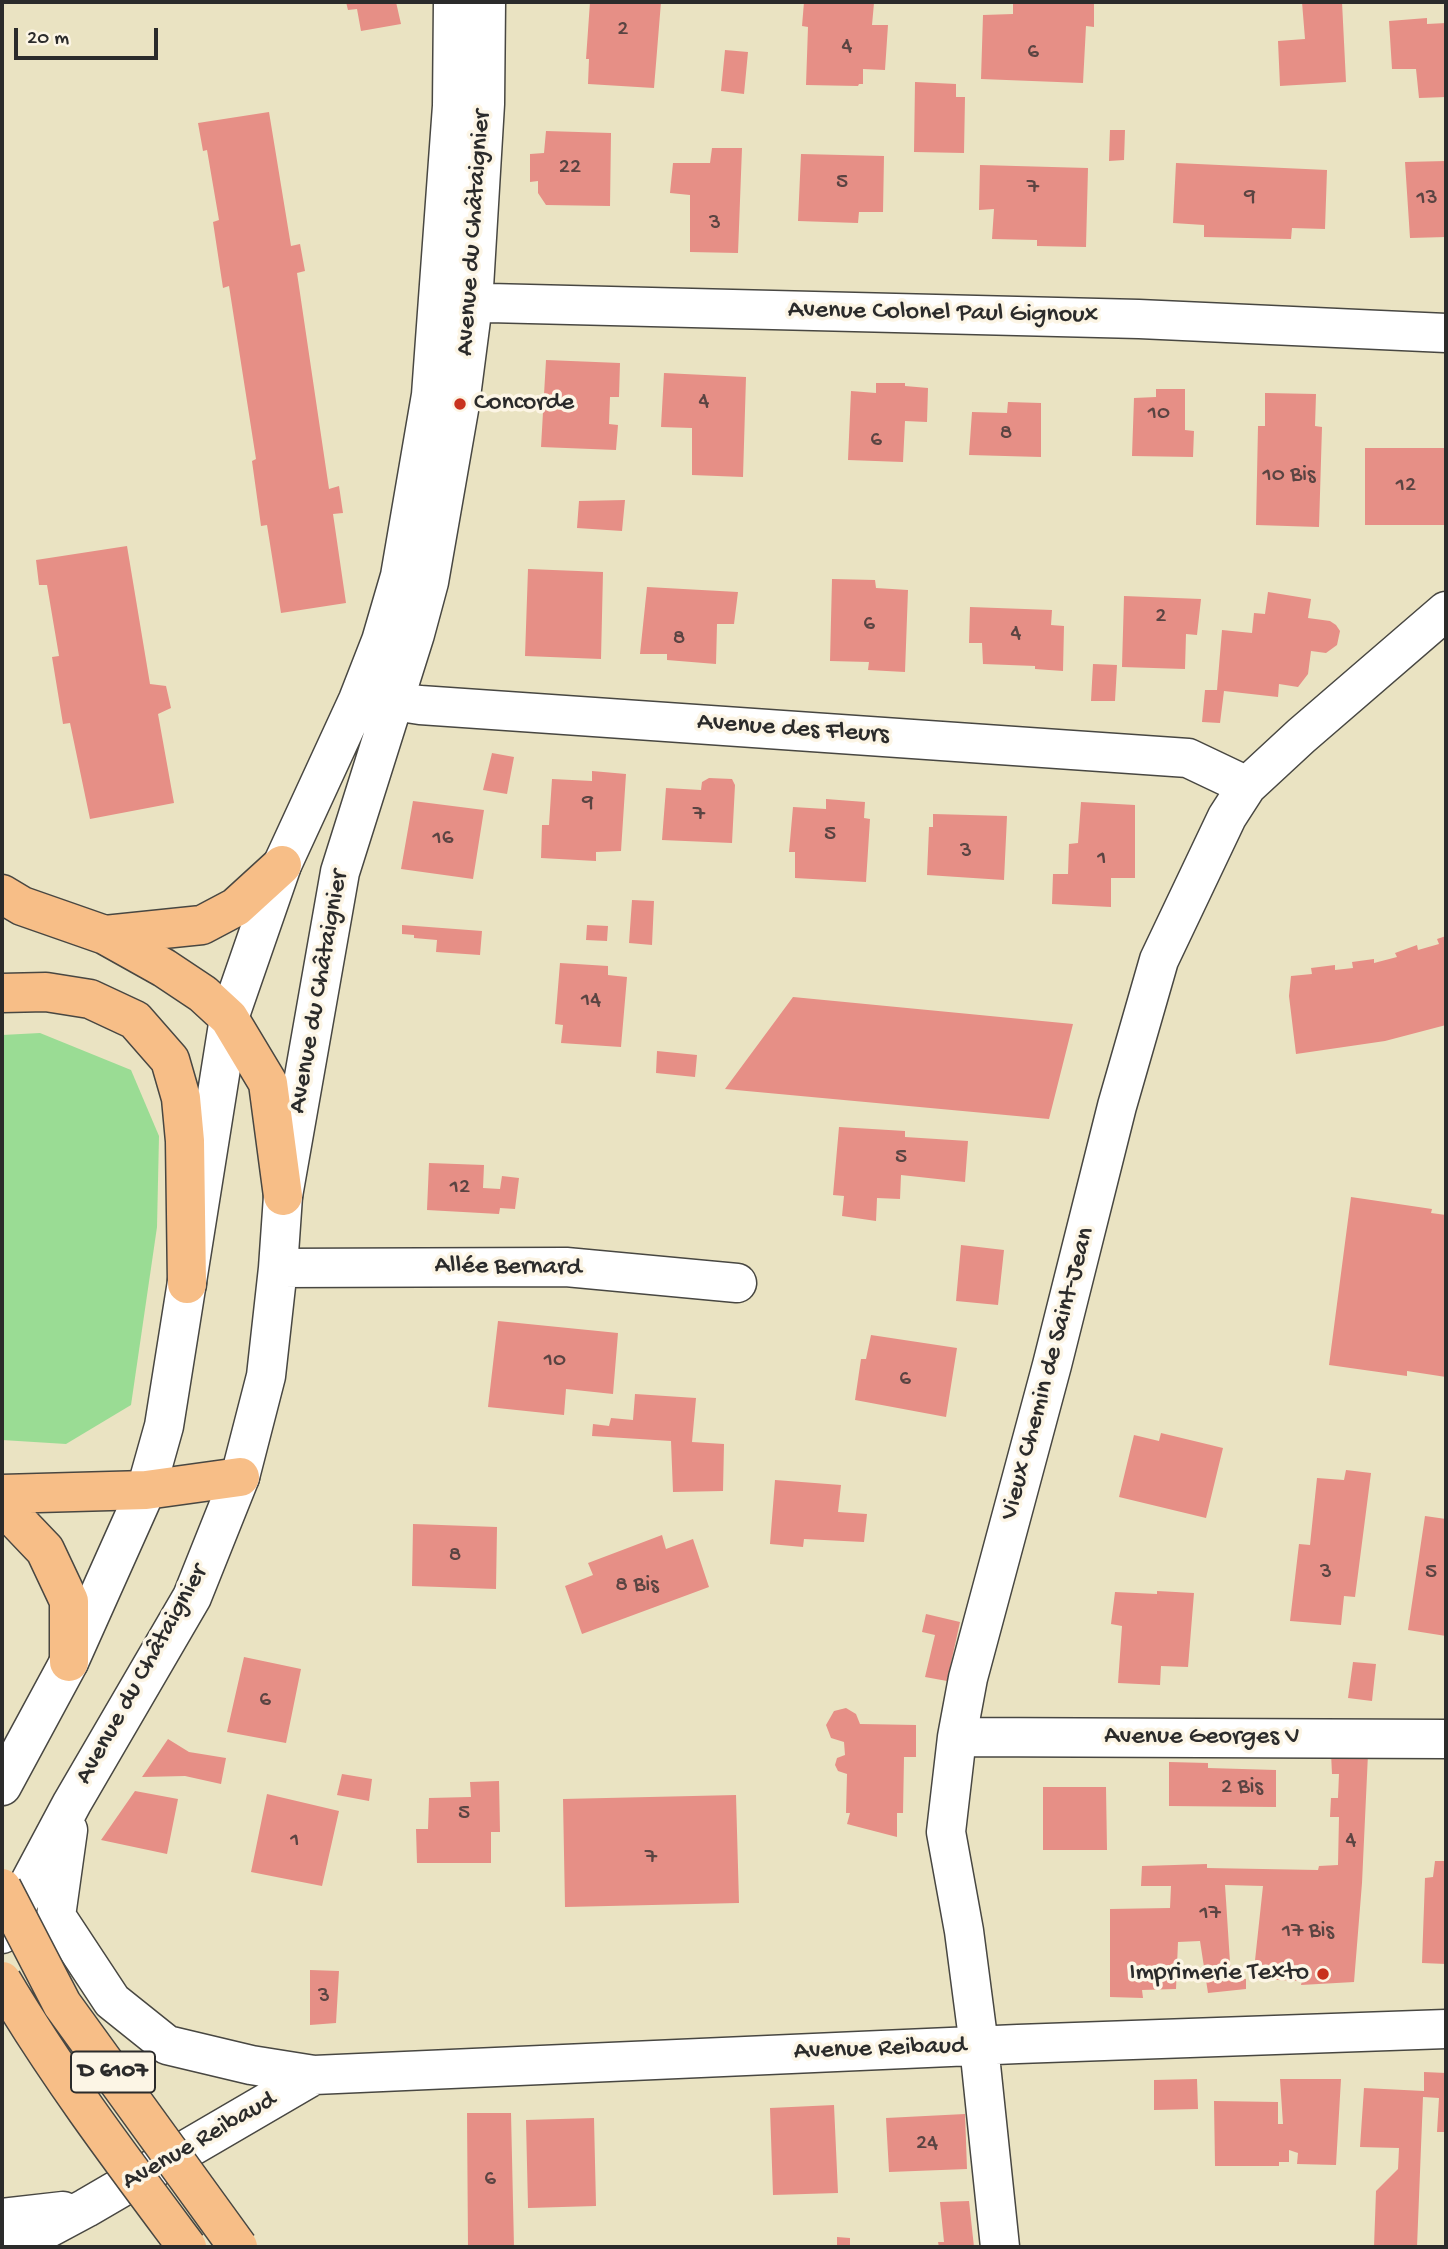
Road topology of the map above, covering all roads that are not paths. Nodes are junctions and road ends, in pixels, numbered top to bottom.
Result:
1 (470, 9) edge
2 (456, 302) junction
3 (1446, 333) edge
4 (1446, 611) edge
5 (381, 641) junction
6 (394, 701) junction
7 (322, 775) junction
8 (1247, 786) junction
9 (364, 794) junction
10 (282, 866) junction
11 (2, 894) edge
12 (105, 935) junction
13 (2, 993) edge
14 (229, 1018) junction
15 (283, 1196) junction
16 (278, 1268) junction
17 (187, 1283) junction
18 (737, 1283) dead end
19 (240, 1478) junction
20 (146, 1490) junction
21 (2, 1494) edge
22 (2, 1504) edge
23 (69, 1662) junction
24 (957, 1737) junction
25 (1446, 1739) edge
26 (2, 1786) edge
27 (72, 1804) junction
28 (2, 1888) edge
29 (2, 1934) edge
30 (2, 1981) edge
31 (1446, 2029) edge
32 (979, 2046) junction
33 (314, 2076) junction
34 (86, 2208) junction
35 (2, 2218) edge
36 (8, 2247) edge
37 (187, 2247) edge
38 (239, 2247) edge
39 (1000, 2247) edge

1 - 2 street, Avenue du Châtaignier
2 - 3 street, Avenue Colonel Paul Gignoux
2 - 5 street, Avenue du Châtaignier
2 - 6 street, Avenue du Châtaignier
4 - 8 street, Vieux Chemin de Saint-Jean
5 - 6 street
5 - 7 street, Avenue du Châtaignier
6 - 8 street, Avenue des Fleurs
6 - 9 street, Avenue du Châtaignier
7 - 9 street
7 - 10 street, Avenue du Châtaignier
8 - 24 street, Vieux Chemin de Saint-Jean
9 - 15 street, Avenue du Châtaignier
10 - 12 highway
10 - 14 street, Avenue du Châtaignier
11 - 12 highway
12 - 14 highway
13 - 17 highway
14 - 15 highway
14 - 17 street, Avenue du Châtaignier
15 - 16 street, Avenue du Châtaignier
16 - 18 street, Allée Bernard
16 - 19 street, Avenue du Châtaignier
17 - 20 street, Avenue du Châtaignier
19 - 20 highway
19 - 27 street, Avenue du Châtaignier
20 - 21 highway
20 - 23 street, Avenue du Châtaignier
22 - 23 highway
23 - 26 street, Avenue du Châtaignier
24 - 25 street, Avenue Georges V
24 - 32 street, Vieux Chemin de Saint-Jean
27 - 29 street, Avenue du Châtaignier
27 - 33 street, Avenue Reibaud
28 - 38 highway, D 6107, bridge
30 - 37 highway, D 6107, bridge
31 - 32 street, Avenue Reibaud
32 - 33 street, Avenue Reibaud
32 - 39 street, Vieux Chemin de Saint-Jean
33 - 34 street, Avenue Reibaud
34 - 35 street, Avenue Reibaud
34 - 36 street, Avenue Reibaud

